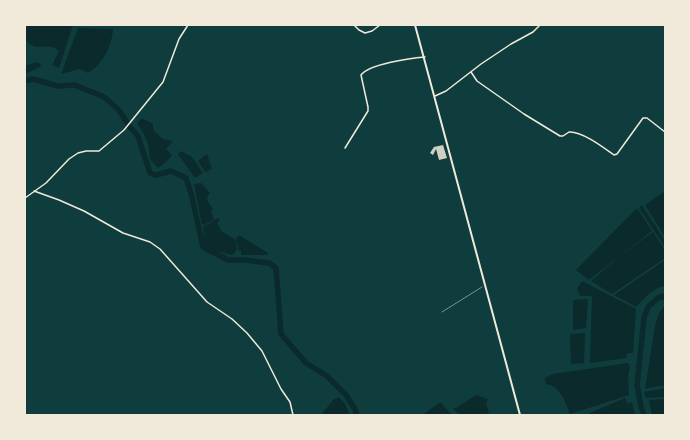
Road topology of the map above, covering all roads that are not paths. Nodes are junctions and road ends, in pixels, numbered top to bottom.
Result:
1 (188, 25) edge
2 (354, 25) edge
3 (380, 25) edge
4 (415, 25) edge
5 (540, 25) edge
6 (425, 57) junction
7 (471, 72) junction
8 (435, 96) junction
9 (665, 132) edge
10 (345, 148) dead end
11 (34, 191) junction
12 (25, 198) edge
13 (293, 415) edge
14 (520, 415) edge

1 - 11 street
2 - 3 street
4 - 6 main road
5 - 7 street
6 - 8 main road
6 - 10 street
7 - 8 street
7 - 9 street
8 - 14 main road
11 - 12 street
11 - 13 street

